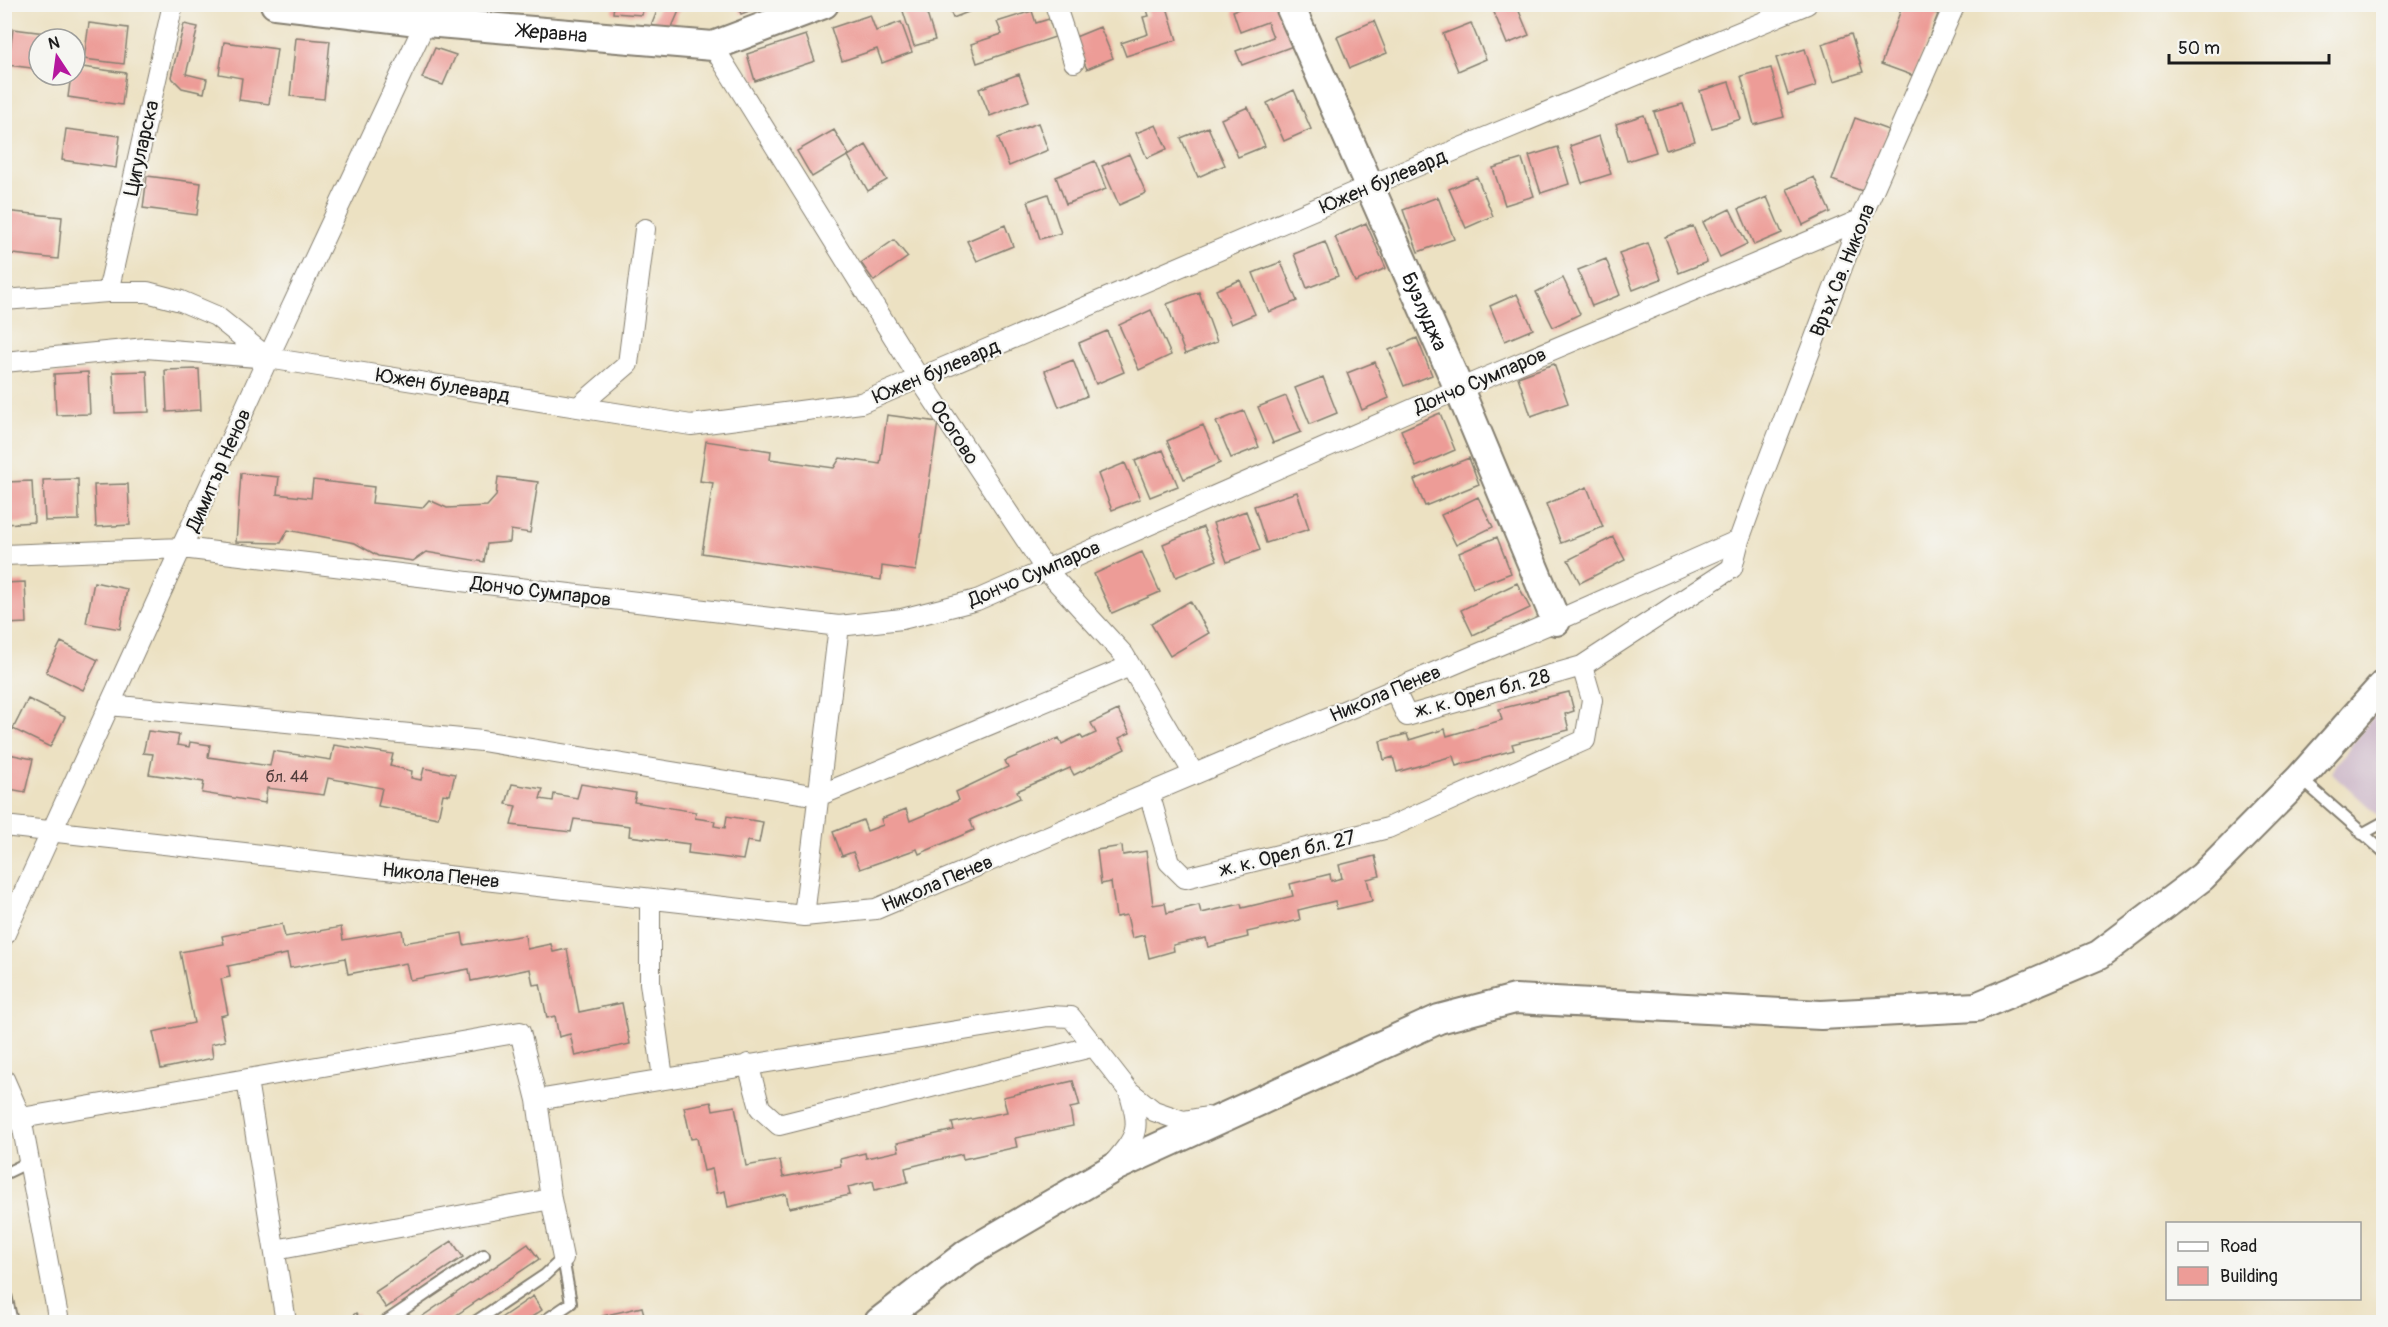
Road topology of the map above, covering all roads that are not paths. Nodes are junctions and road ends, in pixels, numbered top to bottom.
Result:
1 (173, 4) edge
2 (275, 4) edge
3 (824, 4) edge
4 (1055, 4) edge
5 (1289, 4) edge
6 (1807, 4) edge
7 (1955, 4) edge
8 (430, 13) edge
9 (713, 46) junction
10 (1074, 62) dead end
11 (1369, 186) junction
12 (1860, 220) junction
13 (645, 229) dead end
14 (108, 292) junction
15 (4, 300) edge
16 (268, 358) junction
17 (4, 362) edge
18 (919, 378) junction
19 (1459, 388) junction
20 (578, 407) junction
21 (1739, 540) junction
22 (182, 548) junction
23 (4, 555) edge
24 (1046, 570) junction
25 (1556, 621) junction
26 (840, 626) junction
27 (1130, 666) junction
28 (1582, 666) junction
29 (2384, 684) edge
30 (1395, 689) junction
31 (109, 705) junction
32 (1194, 774) junction
33 (2300, 778) junction
34 (1149, 794) junction
35 (819, 796) junction
36 (2384, 822) edge
37 (4, 826) edge
38 (50, 832) junction
39 (2362, 834) junction
40 (2384, 852) edge
41 (650, 899) junction
42 (804, 916) junction
43 (4, 936) edge
44 (1095, 1046) junction
45 (748, 1064) junction
46 (663, 1078) junction
47 (4, 1079) edge
48 (248, 1080) junction
49 (1129, 1091) junction
50 (537, 1100) junction
51 (1234, 1113) junction
52 (13, 1120) edge
53 (29, 1162) junction
54 (1106, 1173) junction
55 (4, 1174) edge
56 (551, 1199) junction
57 (275, 1250) junction
58 (484, 1255) dead end
59 (564, 1257) junction
60 (4, 1286) edge
61 (284, 1322) edge
62 (12, 1323) edge
63 (59, 1323) edge
64 (385, 1323) edge
65 (476, 1323) edge
66 (543, 1323) edge
67 (879, 1323) edge

1 - 14 street, Цигуларска
2 - 8 street, Жеравна
3 - 9 street, Жеравна
4 - 10 street
5 - 11 street, Бузлуджа
6 - 11 street, Южен булевард
7 - 12 street, Връх Св. Никола
8 - 9 street, Жеравна
8 - 16 street, Димитър Ненов
9 - 18 street, Осогово
11 - 18 street, Южен булевард
11 - 19 street, Бузлуджа
12 - 19 street, Дончо Сумпаров
12 - 21 street, Връх Св. Никола
13 - 20 street
14 - 15 street
14 - 16 street
16 - 17 street, Южен булевард
16 - 20 street, Южен булевард
16 - 22 street, Димитър Ненов
18 - 20 street, Южен булевард
18 - 24 street, Осогово
19 - 24 street, Дончо Сумпаров
19 - 25 street, Бузлуджа
21 - 25 street, Никола Пенев
21 - 28 street, Връх Св. Никола
22 - 23 street, Дончо Сумпаров
22 - 26 street, Дончо Сумпаров
22 - 31 street, Димитър Ненов
24 - 26 street, Дончо Сумпаров
24 - 27 street, Осогово
25 - 30 street, Никола Пенев
26 - 35 street
27 - 32 street, Осогово
27 - 35 street
28 - 30 street, ж. к. Орел бл. 28
28 - 34 street, ж. к. Орел бл. 27
29 - 33 street
30 - 32 street, Никола Пенев
31 - 35 street
31 - 38 street, Димитър Ненов
32 - 34 street, Никола Пенев
33 - 39 lane
33 - 51 street
34 - 42 street, Никола Пенев
35 - 42 street
36 - 39 lane
37 - 38 street, Никола Пенев
38 - 41 street, Никола Пенев
38 - 43 street, Димитър Ненов
39 - 40 lane
41 - 42 street, Никола Пенев
41 - 46 street
44 - 45 street
44 - 45 street
44 - 49 street
45 - 46 street
46 - 50 street
47 - 52 street
48 - 50 street
48 - 52 street
48 - 57 street
49 - 51 street
49 - 54 street
50 - 56 street
51 - 54 street
52 - 53 street
53 - 55 lane
53 - 63 street
54 - 67 street
56 - 57 street
56 - 59 street
57 - 61 street
58 - 64 lane
59 - 65 lane
59 - 66 lane
60 - 62 lane

